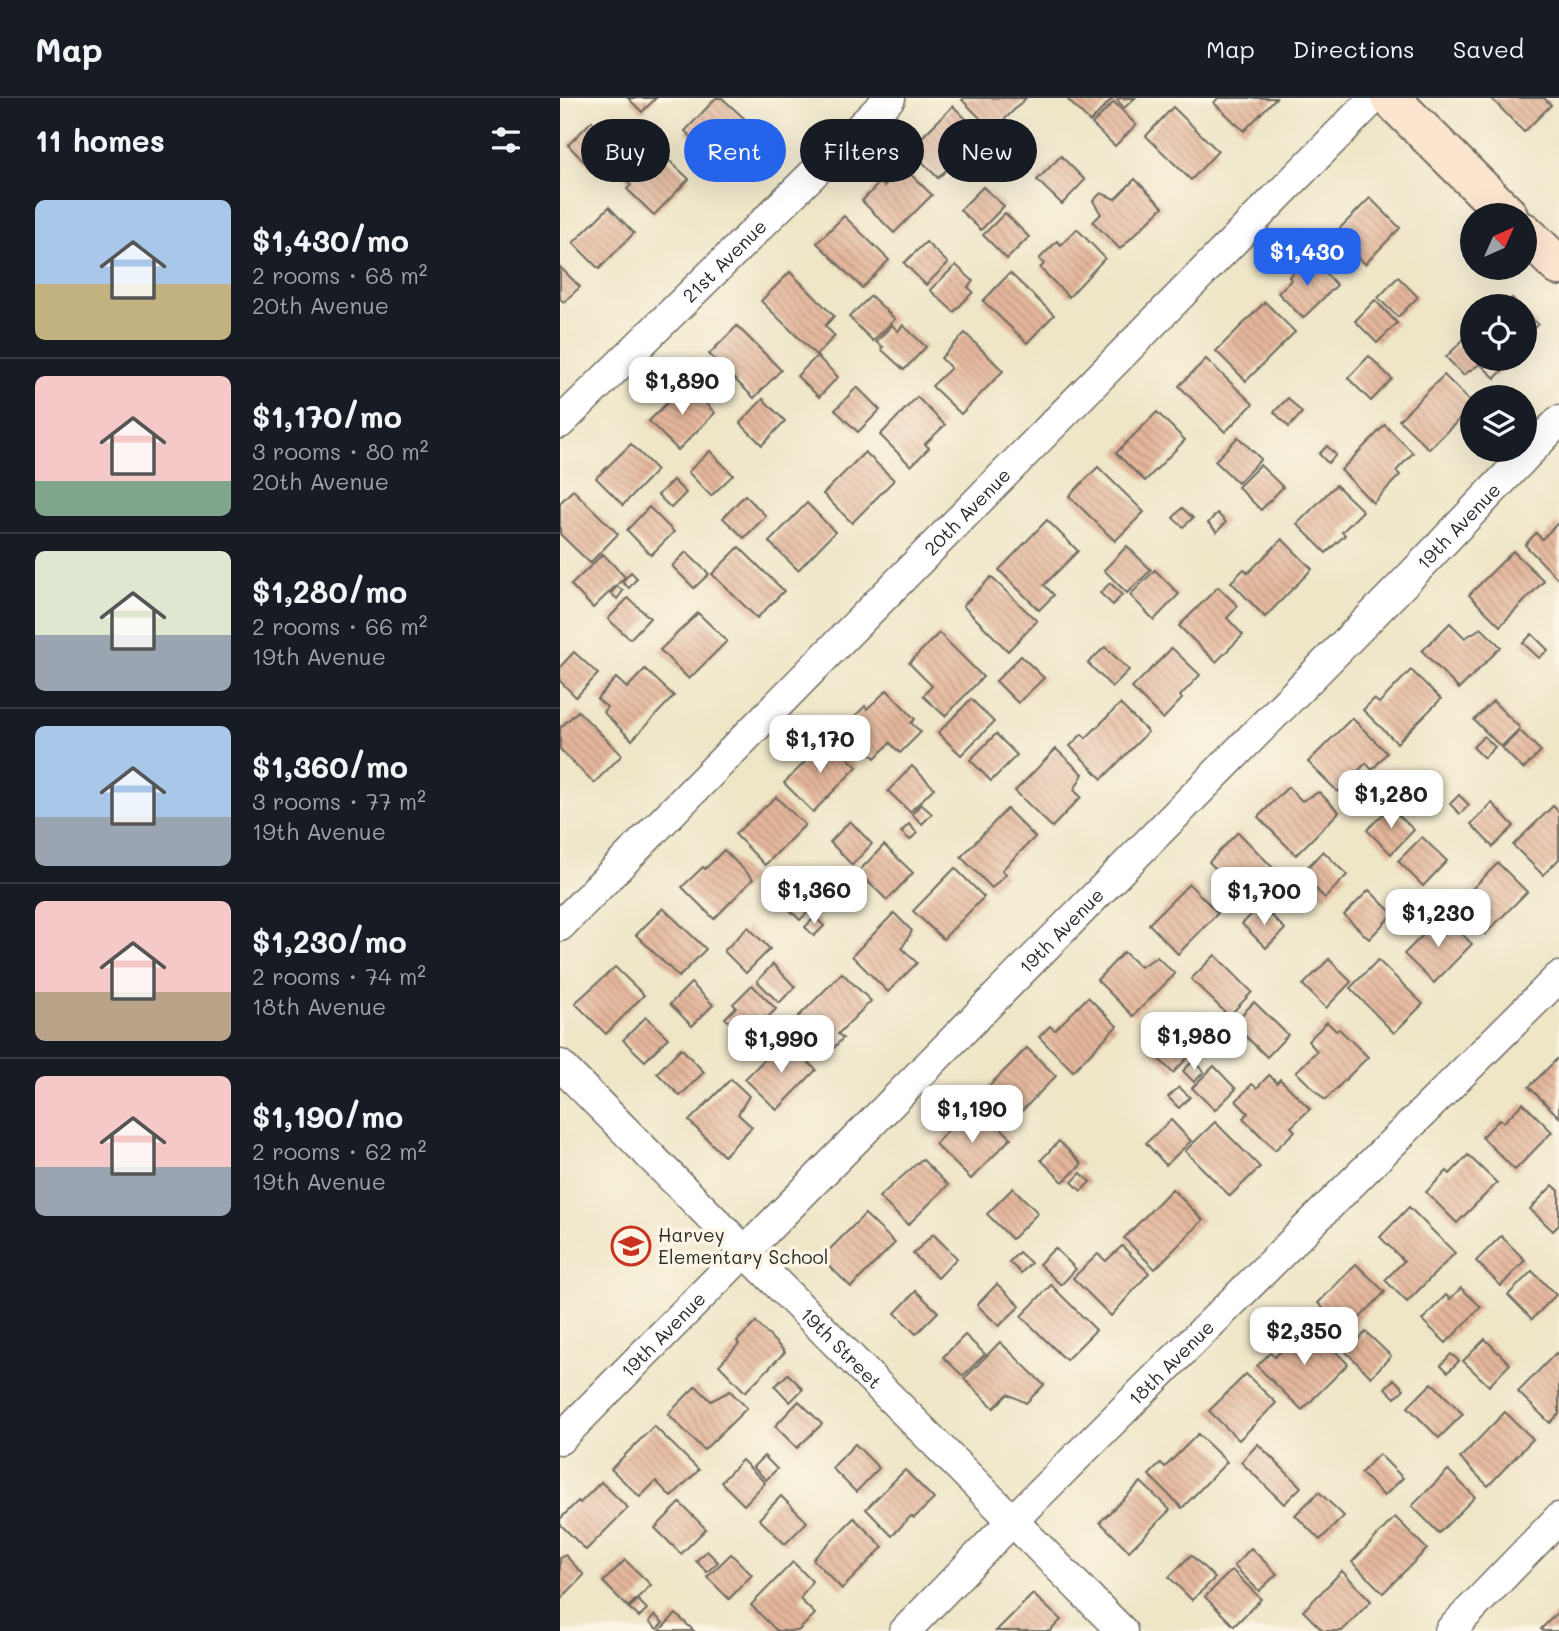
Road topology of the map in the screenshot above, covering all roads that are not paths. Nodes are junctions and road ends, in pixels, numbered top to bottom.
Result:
1 (890, 98) edge
2 (1374, 98) edge
3 (1390, 98) edge
4 (1496, 203) edge
5 (1537, 245) edge
6 (1559, 266) edge
7 (1559, 421) edge
8 (560, 423) edge
9 (560, 926) edge
10 (1559, 976) edge
11 (560, 1065) edge
12 (746, 1252) junction
13 (560, 1439) edge
14 (1559, 1518) edge
15 (1012, 1521) junction
16 (905, 1631) edge
17 (1122, 1631) edge
18 (1450, 1631) edge

1 - 8 street, 21st Avenue
2 - 9 street, 20th Avenue
3 - 4 street
5 - 6 street
7 - 12 street, 19th Avenue
10 - 15 street, 18th Avenue
11 - 12 street, 19th Street
12 - 13 street, 19th Avenue
12 - 15 street, 19th Street
14 - 18 street
15 - 16 street, 18th Avenue
15 - 17 street, 19th Street

